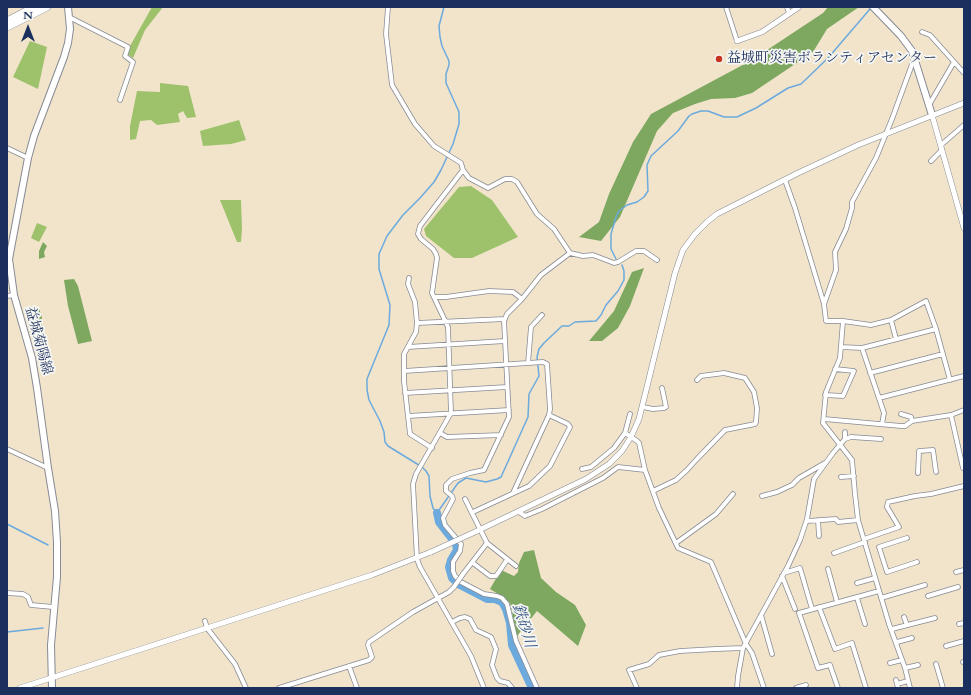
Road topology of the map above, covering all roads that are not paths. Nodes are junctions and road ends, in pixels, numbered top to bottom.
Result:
1 (34, 7) edge
2 (47, 7) edge
3 (68, 7) edge
4 (388, 7) edge
5 (726, 7) edge
6 (787, 7) edge
7 (799, 7) edge
8 (873, 7) edge
9 (789, 13) junction
10 (69, 17) junction
11 (7, 21) edge
12 (7, 27) edge
13 (922, 32) dead end
14 (737, 41) joint
15 (915, 59) junction
16 (954, 62) junction
17 (964, 73) edge
18 (120, 100) dead end
19 (964, 103) edge
20 (929, 105) junction
21 (932, 115) junction
22 (964, 125) edge
23 (887, 133) junction
24 (941, 147) junction
25 (7, 148) edge
26 (28, 158) junction
27 (931, 161) dead end
28 (463, 170) junction
29 (785, 180) junction
30 (964, 225) edge
31 (570, 253) junction
32 (657, 260) dead end
33 (409, 278) dead end
34 (10, 296) edge
35 (435, 297) junction
36 (522, 299) junction
37 (824, 304) junction
38 (542, 315) dead end
39 (505, 319) junction
40 (891, 320) junction
41 (843, 321) junction
42 (446, 322) junction
43 (417, 323) junction
44 (936, 329) junction
45 (896, 339) junction
46 (505, 341) junction
47 (448, 344) junction
48 (408, 347) junction
49 (841, 347) junction
50 (862, 348) junction
51 (943, 354) junction
52 (530, 363) junction
53 (506, 364) junction
54 (450, 368) junction
55 (835, 370) junction
56 (404, 371) junction
57 (870, 372) junction
58 (964, 376) edge
59 (697, 380) dead end
60 (950, 380) junction
61 (507, 388) junction
62 (662, 388) dead end
63 (451, 391) junction
64 (405, 393) junction
65 (825, 395) junction
66 (879, 398) junction
67 (643, 407) junction
68 (509, 410) junction
69 (964, 410) edge
70 (452, 413) junction
71 (630, 414) dead end
72 (902, 414) dead end
73 (549, 415) junction
74 (951, 415) junction
75 (408, 416) junction
76 (824, 418) junction
77 (912, 421) junction
78 (882, 424) junction
79 (845, 432) dead end
80 (440, 433) junction
81 (625, 433) junction
82 (501, 435) junction
83 (631, 437) junction
84 (881, 439) dead end
85 (845, 440) junction
86 (841, 444) junction
87 (7, 448) edge
88 (432, 448) junction
89 (827, 462) junction
90 (48, 468) junction
91 (963, 468) dead end
92 (582, 469) dead end
93 (645, 470) junction
94 (936, 472) dead end
95 (918, 473) dead end
96 (854, 476) junction
97 (841, 477) dead end
98 (964, 486) edge
99 (652, 491) junction
100 (513, 493) junction
101 (733, 494) dead end
102 (762, 496) dead end
103 (466, 499) dead end
104 (472, 512) junction
105 (518, 512) junction
106 (818, 520) junction
107 (858, 520) junction
108 (807, 521) junction
109 (478, 530) junction
110 (819, 536) dead end
111 (907, 538) dead end
112 (864, 541) junction
113 (676, 543) junction
114 (487, 544) junction
115 (834, 553) dead end
116 (417, 559) junction
117 (507, 560) junction
118 (917, 562) dead end
119 (473, 563) junction
120 (516, 566) dead end
121 (828, 569) dead end
122 (964, 570) edge
123 (956, 572) dead end
124 (783, 575) junction
125 (875, 578) junction
126 (857, 583) dead end
127 (925, 585) dead end
128 (958, 587) dead end
129 (879, 591) junction
130 (7, 594) edge
131 (928, 596) dead end
132 (857, 598) junction
133 (881, 598) junction
134 (439, 599) junction
135 (837, 602) junction
136 (53, 607) junction
137 (819, 607) junction
138 (794, 609) dead end
139 (812, 609) junction
140 (760, 615) junction
141 (904, 616) dead end
142 (935, 618) dead end
143 (205, 621) dead end
144 (452, 622) junction
145 (865, 624) dead end
146 (907, 626) junction
147 (207, 628) junction
148 (892, 629) junction
149 (912, 638) dead end
150 (964, 641) edge
151 (897, 642) junction
152 (746, 644) junction
153 (946, 646) dead end
154 (743, 648) junction
155 (772, 654) dead end
156 (902, 660) junction
157 (890, 663) dead end
158 (936, 664) dead end
159 (918, 665) dead end
160 (349, 666) junction
161 (906, 668) junction
162 (51, 679) junction
163 (908, 681) junction
164 (897, 684) edge
165 (806, 685) dead end
166 (20, 688) edge
167 (52, 688) edge
168 (246, 688) edge
169 (280, 688) edge
170 (357, 688) edge
171 (484, 688) edge
172 (512, 688) edge
173 (537, 688) edge
174 (637, 688) edge
175 (737, 688) edge
176 (764, 688) edge
177 (796, 688) edge
178 (838, 688) edge
179 (866, 688) edge
180 (910, 688) edge
181 (943, 688) edge

1 - 11 main road
2 - 12 main road
3 - 10 main road, 益城菊陽線
4 - 28 street
5 - 14 street
6 - 9 street
7 - 9 street
8 - 15 main road
9 - 14 street
10 - 18 street
10 - 26 main road, 益城菊陽線
13 - 16 street
15 - 20 main road
15 - 23 street
16 - 17 street
16 - 20 street
19 - 21 street
20 - 21 main road
21 - 23 street
21 - 24 street
22 - 24 street
23 - 29 street
23 - 37 street
24 - 27 street
24 - 30 street
25 - 26 street
26 - 34 main road, 益城菊陽線
28 - 31 street
28 - 35 street
29 - 37 street
29 - 67 street
31 - 32 street
31 - 36 street
33 - 43 street
34 - 90 main road, 益城菊陽線
35 - 36 street
35 - 42 street
36 - 39 street
37 - 41 street
38 - 52 street
39 - 42 street
39 - 46 street
40 - 41 street
40 - 44 street
40 - 45 street
41 - 49 street
42 - 43 street
42 - 47 street
43 - 48 street
44 - 45 street
44 - 51 street
45 - 50 street
46 - 47 street
46 - 53 street
47 - 48 street
47 - 54 street
48 - 56 street
49 - 50 street
49 - 55 street
50 - 57 street
51 - 57 street
51 - 60 street
52 - 53 street
52 - 73 street
53 - 54 street
53 - 61 street
54 - 56 street
54 - 63 street
55 - 65 street
55 - 65 street
56 - 64 street
57 - 66 street
58 - 60 street
59 - 99 street
60 - 66 street
61 - 63 street
61 - 68 street
62 - 67 street
63 - 64 street
63 - 70 street
64 - 75 street
65 - 76 street
66 - 78 street
67 - 83 street
68 - 70 street
68 - 82 street
69 - 74 street
70 - 75 street
70 - 80 street
71 - 81 street
72 - 77 street
73 - 100 street
73 - 100 street
74 - 77 street
74 - 91 street
75 - 88 street
76 - 78 street
76 - 86 street
77 - 78 street
79 - 85 street
80 - 82 street
80 - 88 street
81 - 83 street
81 - 92 street
82 - 173 street
83 - 93 street
83 - 105 street
84 - 85 street
85 - 86 street
86 - 89 street
86 - 96 street
87 - 90 street
88 - 116 street
89 - 102 street
89 - 108 street
90 - 136 main road, 益城菊陽線
93 - 99 street
93 - 105 street
94 - 95 street
96 - 97 street
96 - 107 street
98 - 112 street
99 - 113 street
100 - 104 street
101 - 113 street
103 - 104 street
104 - 109 street
105 - 109 street
106 - 107 street
106 - 108 street
106 - 110 street
107 - 112 street
108 - 124 street
109 - 114 street
109 - 116 street, bridge
111 - 118 street
112 - 115 street
112 - 125 street
113 - 152 street
114 - 117 street
114 - 119 street
116 - 134 street
116 - 147 street
117 - 119 street
117 - 120 street
119 - 134 street, bridge
121 - 135 street
122 - 123 street
124 - 138 street
124 - 139 street
124 - 140 street
125 - 126 street
125 - 129 street
127 - 133 street
128 - 131 street
129 - 132 street
129 - 133 street
130 - 136 street
132 - 135 street
132 - 145 street
133 - 148 street
134 - 144 street
134 - 160 street
135 - 137 street
136 - 162 main road, 益城菊陽線
137 - 139 street
137 - 179 street
139 - 178 street
140 - 152 street
140 - 155 street
141 - 146 street
142 - 146 street
143 - 147 street
144 - 171 street
144 - 172 street
146 - 148 street
147 - 162 street
147 - 168 street
148 - 151 street
149 - 151 street
150 - 153 street
151 - 156 street
152 - 154 street
152 - 176 street
154 - 174 street
154 - 175 street
156 - 157 street
156 - 161 street
158 - 181 street
159 - 161 street
160 - 169 street
160 - 170 street
161 - 163 street
162 - 166 street
162 - 167 main road, 益城菊陽線
163 - 164 street
163 - 180 street
165 - 177 street

